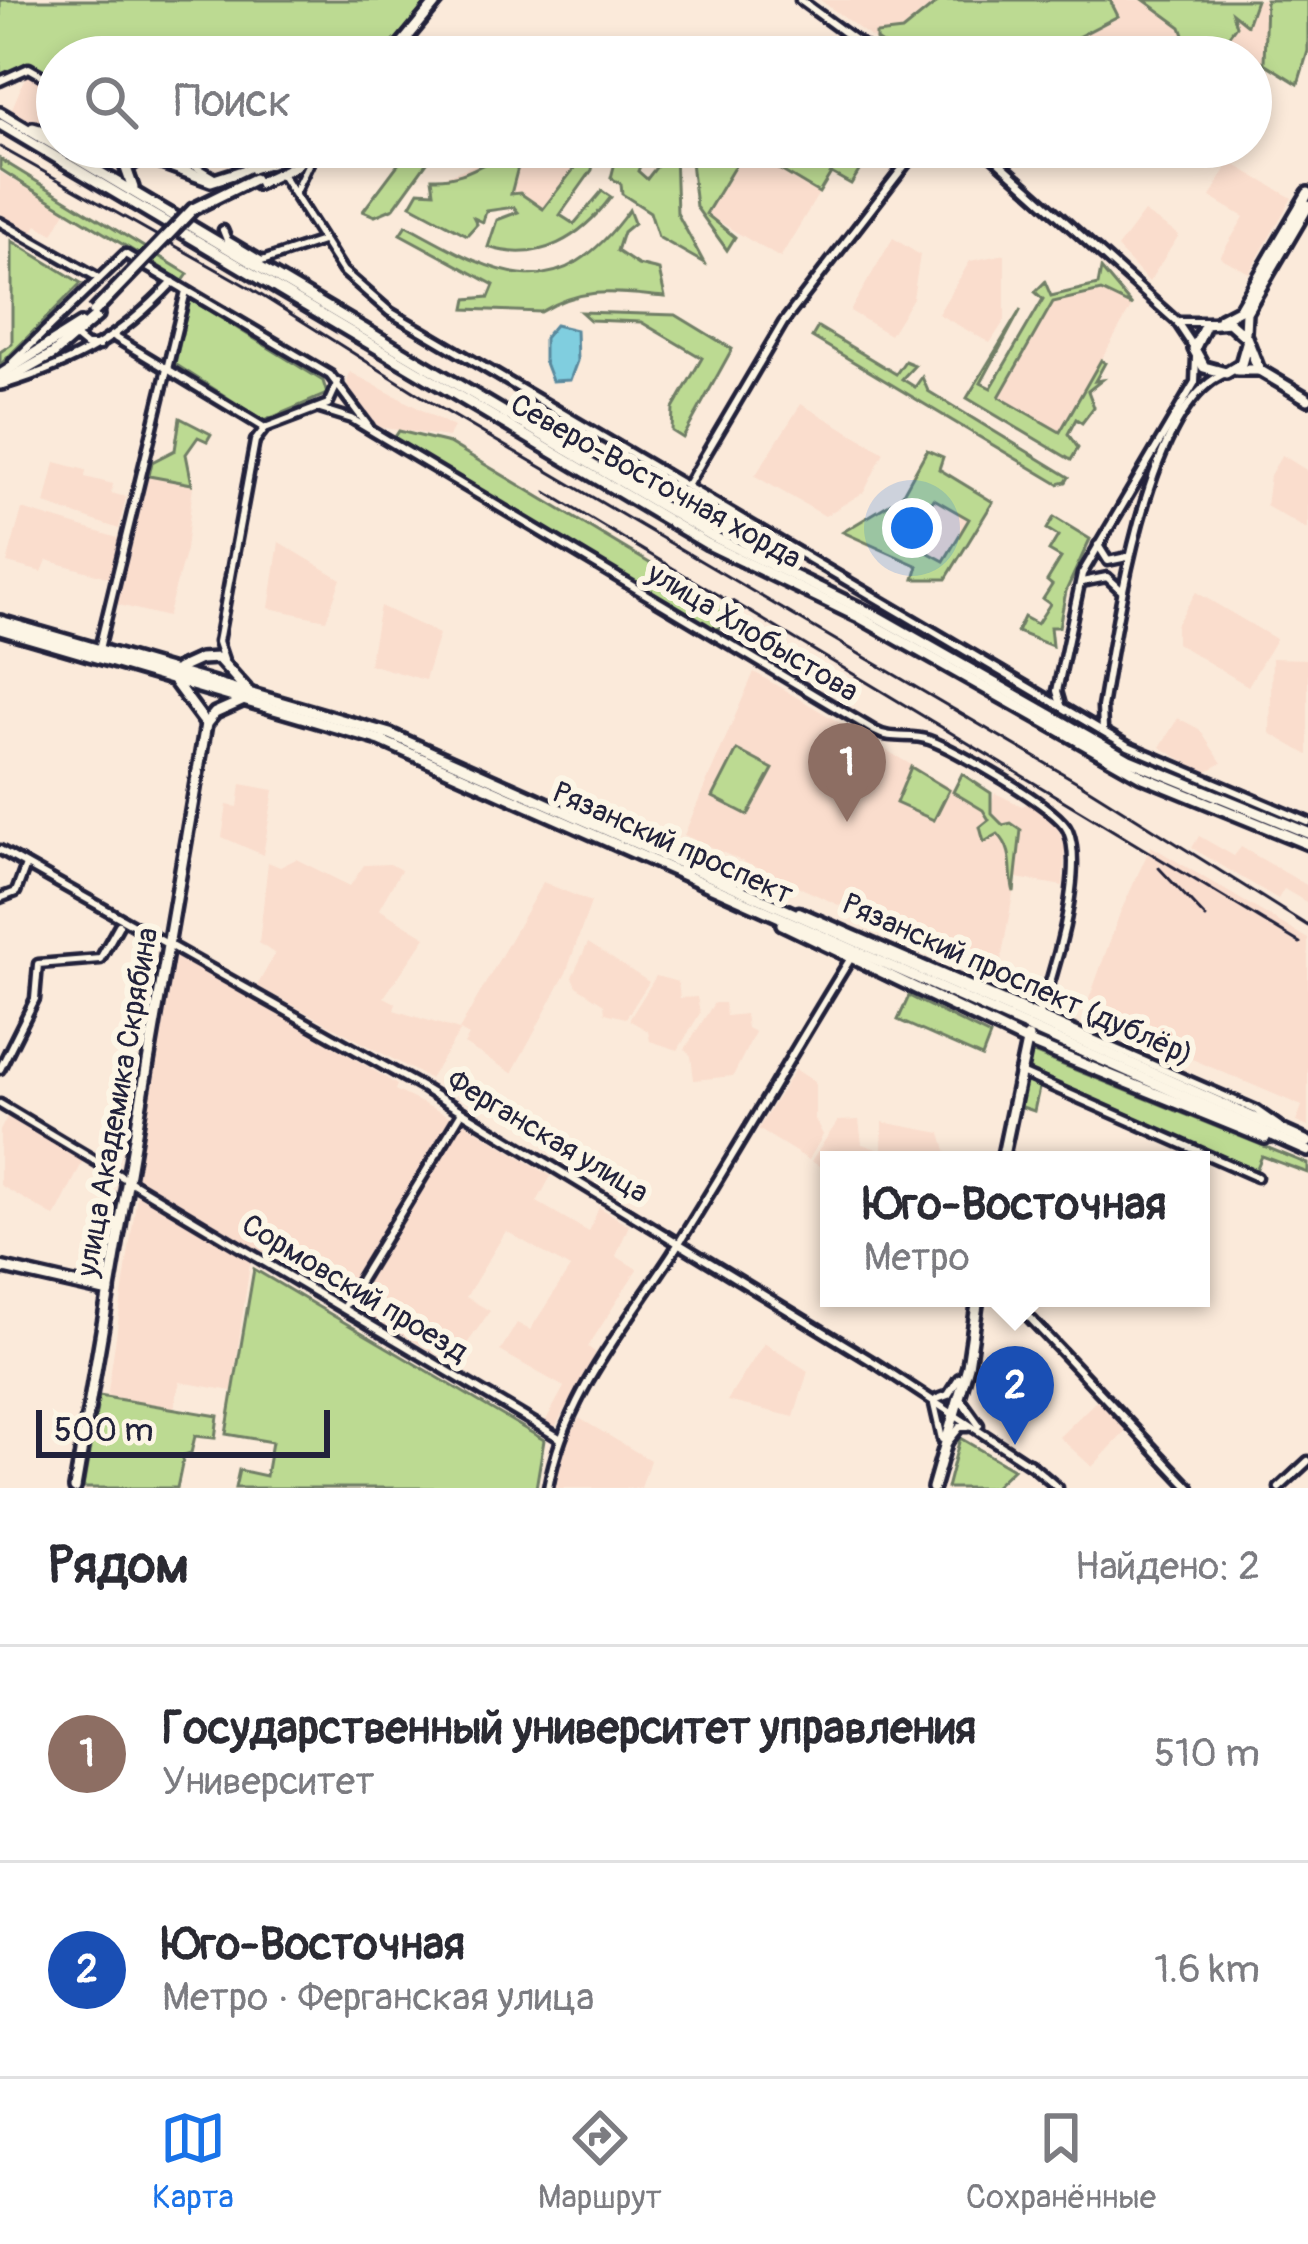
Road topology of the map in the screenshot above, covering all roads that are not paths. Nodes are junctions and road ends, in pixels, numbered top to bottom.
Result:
1 (438, 0) edge
2 (800, 0) edge
3 (408, 36) edge
4 (849, 36) edge
5 (36, 72) edge
6 (0, 81) edge
7 (3, 118) edge
8 (36, 128) edge
9 (36, 137) edge
10 (36, 138) edge
11 (86, 168) edge
12 (91, 168) edge
13 (126, 168) edge
14 (181, 168) edge
15 (197, 168) edge
16 (304, 168) edge
17 (904, 168) edge
18 (1005, 168) edge
19 (278, 169) junction
20 (219, 181) junction
21 (255, 182) junction
22 (290, 190) junction
23 (141, 196) junction
24 (1307, 199) edge
25 (297, 201) junction
26 (0, 222) edge
27 (223, 230) dead end
28 (322, 241) junction
29 (97, 277) junction
30 (173, 282) junction
31 (186, 290) junction
32 (60, 315) junction
33 (1213, 321) junction
34 (1177, 322) junction
35 (77, 332) junction
36 (116, 338) junction
37 (1246, 340) junction
38 (102, 346) junction
39 (1195, 352) junction
40 (167, 369) junction
41 (1259, 370) junction
42 (1229, 372) junction
43 (0, 380) edge
44 (338, 382) junction
45 (1308, 399) edge
46 (320, 409) junction
47 (265, 428) junction
48 (371, 430) junction
49 (687, 486) junction
50 (1098, 541) junction
51 (1131, 550) junction
52 (1078, 586) junction
53 (1121, 605) junction
54 (898, 611) junction
55 (0, 625) edge
56 (218, 642) junction
57 (99, 650) junction
58 (198, 660) junction
59 (225, 662) junction
60 (235, 673) junction
61 (179, 676) junction
62 (1057, 691) junction
63 (236, 692) junction
64 (249, 696) junction
65 (195, 706) junction
66 (1102, 707) junction
67 (223, 708) junction
68 (1063, 708) junction
69 (1081, 718) junction
70 (206, 724) junction
71 (1104, 732) junction
72 (1308, 822) edge
73 (1308, 833) edge
74 (1308, 844) edge
75 (0, 850) edge
76 (26, 866) junction
77 (0, 898) edge
78 (747, 903) junction
79 (119, 925) dead end
80 (167, 946) junction
81 (849, 961) junction
82 (1036, 1021) junction
83 (1026, 1041) junction
84 (0, 1069) edge
85 (1017, 1070) junction
86 (0, 1103) edge
87 (462, 1112) junction
88 (1290, 1139) junction
89 (1308, 1146) edge
90 (1004, 1151) edge
91 (1199, 1151) edge
92 (1210, 1156) edge
93 (1257, 1177) dead end
94 (128, 1180) junction
95 (678, 1244) junction
96 (0, 1267) edge
97 (109, 1292) junction
98 (977, 1307) edge
99 (1019, 1307) edge
100 (343, 1308) junction
101 (970, 1344) junction
102 (959, 1378) junction
103 (961, 1394) junction
104 (934, 1400) junction
105 (953, 1411) junction
106 (978, 1427) junction
107 (558, 1437) junction
108 (944, 1441) junction
109 (1308, 1461) edge
110 (75, 1488) edge
111 (548, 1488) edge
112 (932, 1488) edge
113 (1058, 1488) edge
114 (1190, 1488) edge
115 (1279, 1488) edge

1 - 3 main road
2 - 4 street
5 - 6 street
7 - 8 main road
7 - 9 main road, Северо-Восточная хорда
7 - 10 main road, Северо-Восточная хорда
11 - 74 main road, Северо-Восточная хорда
12 - 23 main road, Северо-Восточная хорда
13 - 23 main road
14 - 20 main road
15 - 20 street
16 - 25 street
17 - 49 street
18 - 34 street
19 - 20 main road
19 - 21 main road
19 - 22 street
21 - 22 street
21 - 35 main road, bridge
22 - 25 street
23 - 73 main road, Северо-Восточная хорда
24 - 33 main road
24 - 37 main road
25 - 28 street
26 - 29 street
27 - 28 street
28 - 49 street
29 - 30 street
29 - 32 street
30 - 31 street
30 - 36 street
31 - 40 street
31 - 44 street
32 - 35 street
32 - 43 street
33 - 34 street
33 - 37 main road
33 - 39 main road
34 - 39 street
35 - 38 street
35 - 43 main road
36 - 38 street
36 - 40 street
37 - 41 main road
37 - 42 main road
38 - 43 street
39 - 42 main road
39 - 50 street
40 - 47 street
40 - 57 street
41 - 42 main road
41 - 45 main road
42 - 51 street
44 - 46 street
44 - 48 street, улица Хлобыстова
46 - 47 street
46 - 48 street, улица Хлобыстова
47 - 56 street
48 - 82 street, улица Хлобыстова
49 - 54 street
50 - 51 street
50 - 52 street
51 - 53 street
52 - 53 street
52 - 62 street
53 - 66 street
54 - 62 street
54 - 68 street
55 - 57 main road, Рязанский проспект
55 - 61 main road, Рязанский проспект
56 - 58 street
56 - 59 street
57 - 61 main road, Рязанский проспект
58 - 59 main road
58 - 61 main road
59 - 60 main road
60 - 63 main road
60 - 64 main road
61 - 63 main road, Рязанский проспект
61 - 65 main road
62 - 68 street
63 - 64 main road, Рязанский проспект
63 - 67 main road
64 - 67 main road
64 - 78 main road, Рязанский проспект
64 - 82 main road, Рязанский проспект
65 - 67 main road
65 - 70 main road
66 - 69 street
66 - 71 street
67 - 70 main road
68 - 69 street
69 - 71 street
70 - 80 main road, улица Академика Скрябина
71 - 72 street
75 - 76 street, Ферганская улица
76 - 77 street
76 - 80 street, Ферганская улица
78 - 81 main road, Рязанский проспект (дублёр)
78 - 82 main road, Рязанский проспект
79 - 84 street
80 - 87 street, Ферганская улица
80 - 94 main road, улица Академика Скрябина
81 - 83 main road, Рязанский проспект (дублёр)
81 - 95 street
82 - 83 main road
82 - 88 main road, Рязанский проспект
83 - 85 main road
83 - 88 main road, Рязанский проспект (дублёр)
85 - 90 main road
85 - 91 street
86 - 94 street, Сормовский проезд
87 - 95 street, Ферганская улица
87 - 100 street
88 - 89 main road, Рязанский проспект
92 - 93 street
94 - 97 main road, улица Академика Скрябина
94 - 100 street, Сормовский проезд
95 - 104 street, Ферганская улица
95 - 107 street
96 - 97 main road
97 - 110 main road, улица Академика Скрябина
98 - 101 main road
99 - 114 street
100 - 107 street, Сормовский проезд
101 - 102 main road
101 - 103 main road
102 - 104 street
102 - 105 main road
103 - 105 main road
103 - 106 street
104 - 105 street, Ферганская улица
104 - 108 street
105 - 106 street, Ферганская улица
105 - 108 main road
106 - 108 street
106 - 113 street, Ферганская улица
107 - 111 street
108 - 112 main road
109 - 115 street

